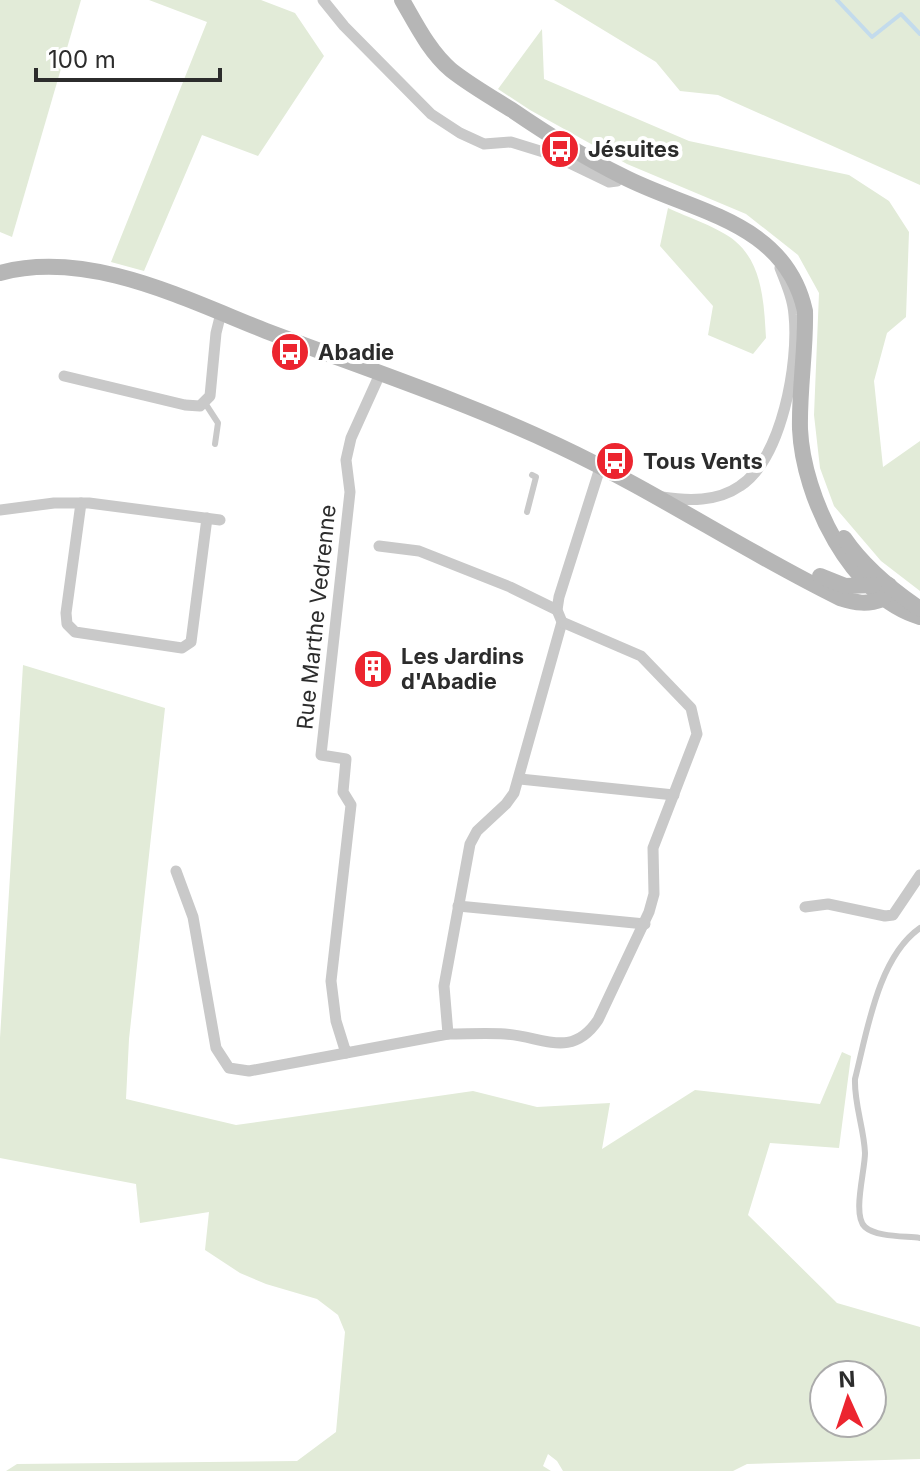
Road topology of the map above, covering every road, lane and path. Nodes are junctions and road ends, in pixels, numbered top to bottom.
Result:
1 (323, 0) edge
2 (402, 0) edge
3 (621, 176) junction
4 (771, 250) junction
5 (0, 273) edge
6 (221, 313) junction
7 (380, 374) junction
8 (64, 376) dead end
9 (205, 403) junction
10 (215, 444) dead end
11 (600, 468) junction
12 (532, 475) dead end
13 (654, 496) junction
14 (818, 501) junction
15 (81, 503) junction
16 (0, 510) edge
17 (527, 512) dead end
18 (207, 518) junction
19 (220, 520) dead end
20 (708, 528) junction
21 (379, 546) dead end
22 (869, 586) junction
23 (886, 593) junction
24 (557, 610) junction
25 (920, 610) edge
26 (920, 617) edge
27 (562, 622) junction
28 (520, 779) junction
29 (674, 795) junction
30 (176, 871) dead end
31 (920, 875) edge
32 (458, 906) junction
33 (805, 907) dead end
34 (645, 924) junction
35 (920, 928) edge
36 (448, 1034) junction
37 (346, 1053) junction
38 (920, 1238) edge

1 - 3 street
2 - 3 street
3 - 4 street
4 - 13 street
4 - 14 street
5 - 6 street
6 - 7 street
6 - 9 street
7 - 11 street
7 - 37 street, Rue Marthe Vedrenne
8 - 9 street
9 - 10 lane
11 - 13 street
11 - 24 street
12 - 17 lane
13 - 20 street
14 - 22 street
14 - 23 street
15 - 16 street
15 - 18 street
15 - 18 street
18 - 19 street
20 - 22 street
20 - 23 street
21 - 24 street
22 - 23 street
23 - 25 street
23 - 26 street
24 - 27 street
27 - 28 street
27 - 29 street
28 - 29 street
28 - 32 street
29 - 34 street
30 - 37 street
31 - 33 street
32 - 34 street
32 - 36 street
34 - 36 street
35 - 38 lane
36 - 37 street

